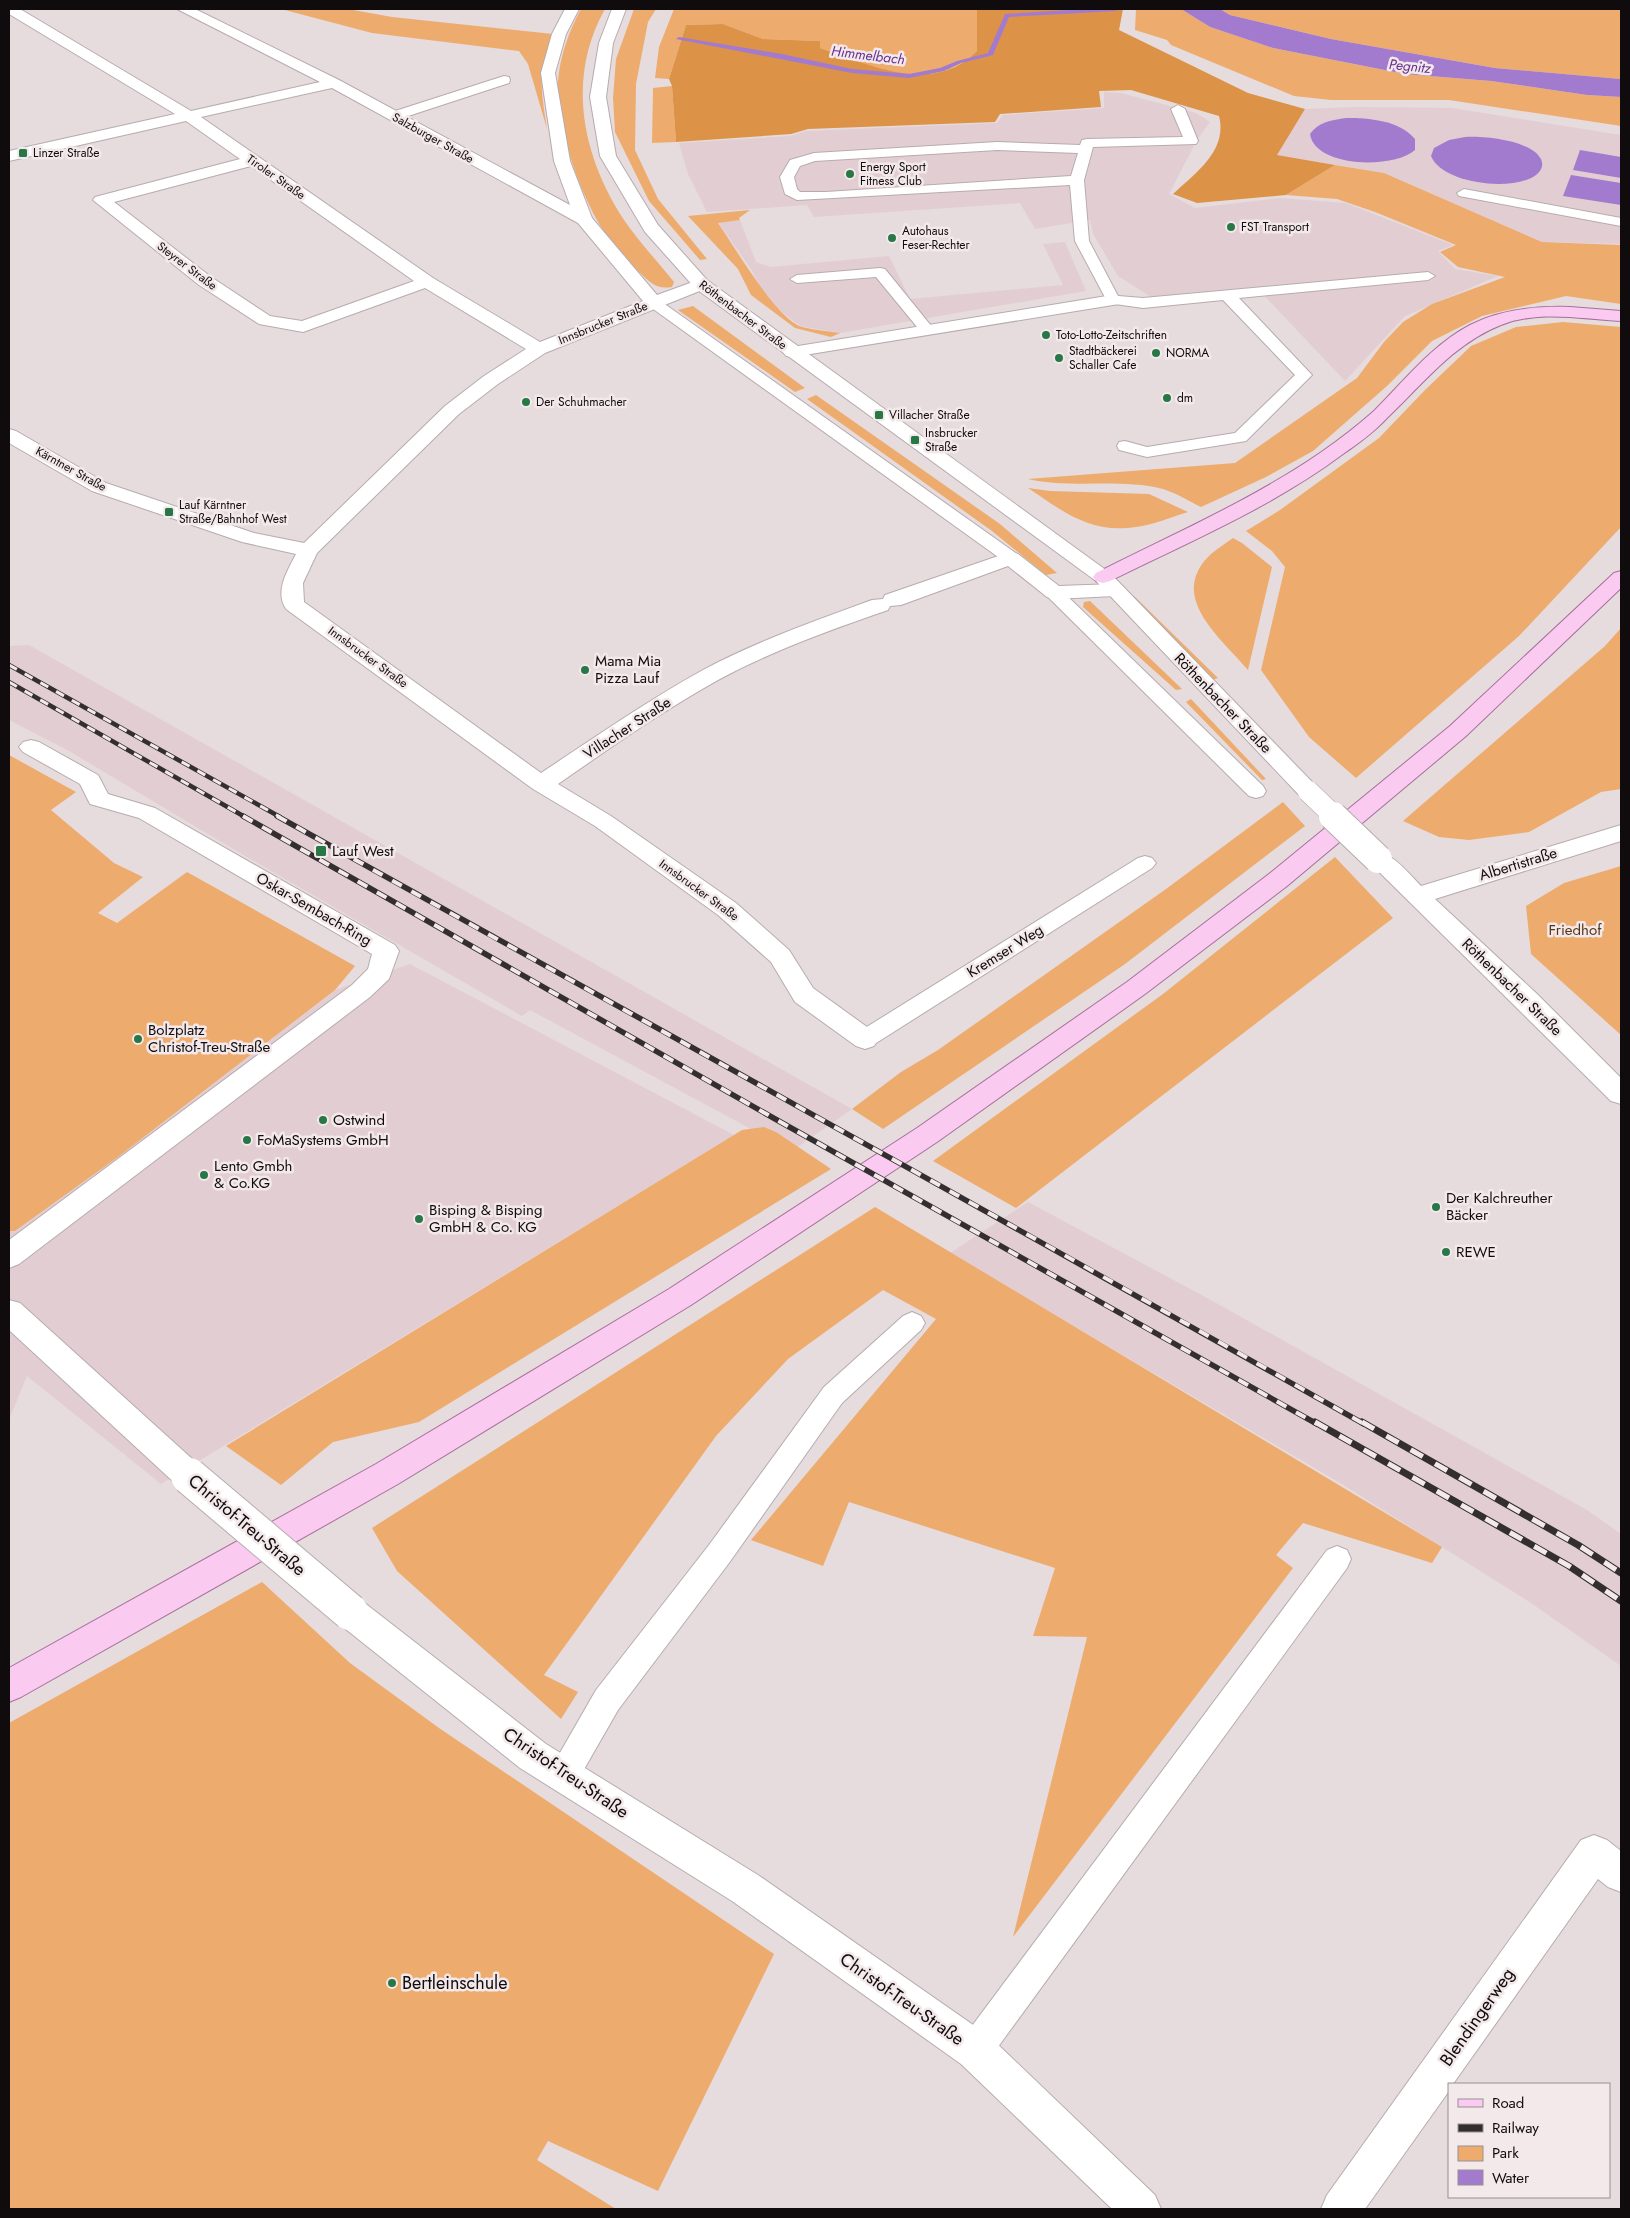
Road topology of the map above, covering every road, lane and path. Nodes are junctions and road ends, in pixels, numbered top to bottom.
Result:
1 (10, 9) edge
2 (184, 9) edge
3 (572, 9) edge
4 (618, 9) edge
5 (504, 80) dead end
6 (334, 83) junction
7 (1178, 109) dead end
8 (188, 116) junction
9 (394, 116) junction
10 (1086, 149) junction
11 (9, 156) edge
12 (252, 161) junction
13 (1077, 180) junction
14 (1464, 192) dead end
15 (584, 219) junction
16 (1621, 222) edge
17 (1428, 276) dead end
18 (797, 279) dead end
19 (428, 282) junction
20 (700, 284) junction
21 (1228, 296) junction
22 (1112, 300) junction
23 (654, 303) junction
24 (1576, 314) junction
25 (1621, 316) edge
26 (1621, 323) edge
27 (927, 330) junction
28 (539, 349) junction
29 (792, 352) junction
30 (9, 435) edge
31 (1126, 446) dead end
32 (308, 550) junction
33 (1011, 558) junction
34 (1621, 577) edge
35 (1109, 584) junction
36 (1054, 593) junction
37 (30, 747) dead end
38 (541, 784) junction
39 (1256, 791) dead end
40 (1621, 833) edge
41 (1145, 863) dead end
42 (1416, 896) junction
43 (865, 1039) joint
44 (1621, 1094) edge
45 (9, 1256) edge
46 (9, 1312) edge
47 (912, 1323) dead end
48 (1337, 1559) dead end
49 (9, 1686) edge
50 (564, 1775) junction
51 (1621, 1874) edge
52 (975, 2050) junction
53 (1141, 2209) edge
54 (1341, 2209) edge

1 - 8 street, Tiroler Straße
2 - 6 street, Salzburger Straße
3 - 15 street
4 - 20 street, Röthenbacher Straße
5 - 9 lane
6 - 8 street
6 - 9 street, Salzburger Straße
7 - 10 lane
8 - 11 street
8 - 12 street, Tiroler Straße
9 - 15 street, Salzburger Straße
10 - 13 lane
10 - 13 lane
12 - 19 street, Tiroler Straße
12 - 19 street, Steyrer Straße
13 - 22 lane
14 - 16 lane
15 - 23 street, Salzburger Straße
17 - 21 lane
18 - 27 lane
19 - 28 street, Tiroler Straße
20 - 23 street, Innsbrucker Straße
20 - 29 street, Röthenbacher Straße
21 - 22 lane
21 - 31 lane
22 - 27 street, Röthenbacher Straße
23 - 28 street, Innsbrucker Straße
23 - 33 lane
24 - 25 main road
24 - 26 main road
24 - 35 main road
27 - 29 street, Röthenbacher Straße
28 - 32 street, Innsbrucker Straße
29 - 35 street, Röthenbacher Straße
30 - 32 street, Kärntner Straße
32 - 38 street, Innsbrucker Straße
33 - 36 street
33 - 38 street, Villacher Straße
34 - 49 main road
35 - 36 street
35 - 42 street, Röthenbacher Straße, bridge
36 - 39 lane
37 - 45 street, Oskar-Sembach-Ring
38 - 43 street, Innsbrucker Straße
40 - 42 street, Albertistraße
41 - 43 lane, Kremser Weg
42 - 44 street, Röthenbacher Straße
46 - 50 street, Christof-Treu-Straße, bridge
47 - 50 lane
48 - 52 lane
50 - 52 street, Christof-Treu-Straße
51 - 54 street, Blendingerweg
52 - 53 street, Christof-Treu-Straße

